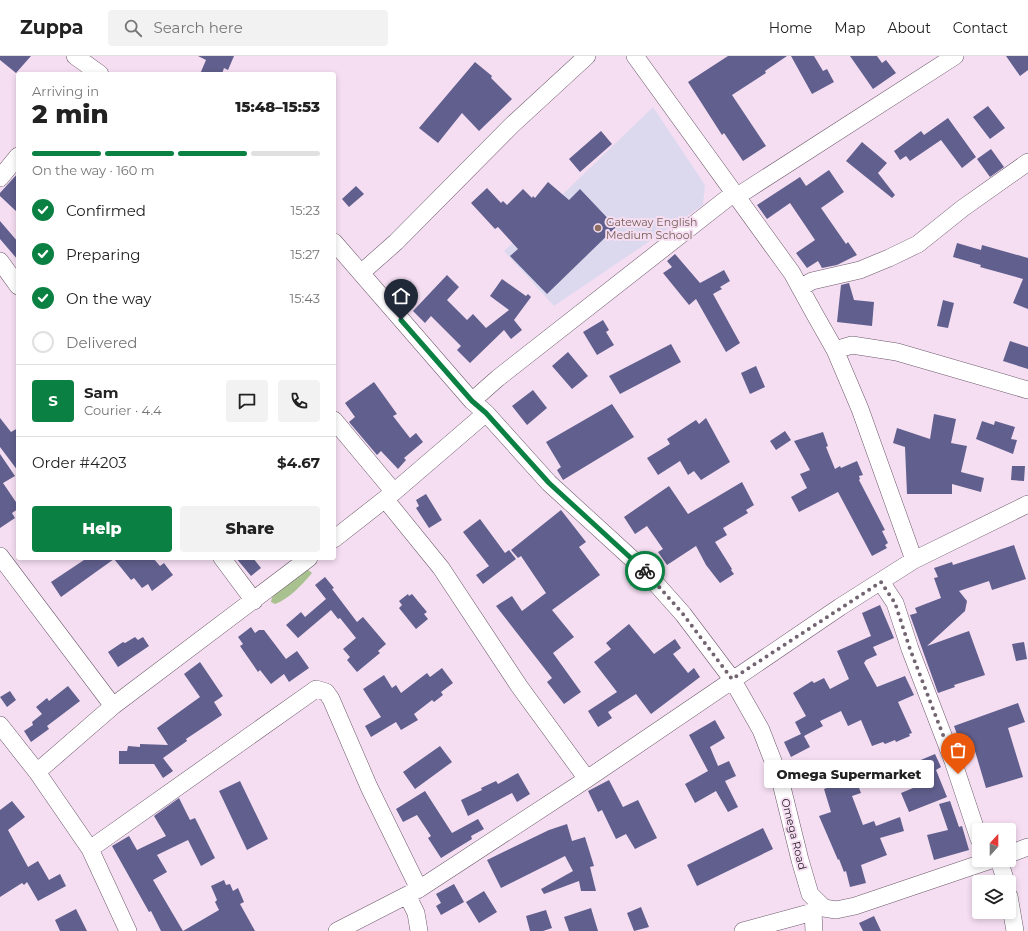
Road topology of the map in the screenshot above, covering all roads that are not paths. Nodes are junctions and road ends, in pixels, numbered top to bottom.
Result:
1 (75, 56) edge
2 (587, 56) edge
3 (635, 56) edge
4 (955, 56) edge
5 (92, 72) edge
6 (16, 158) edge
7 (1025, 167) edge
8 (0, 178) edge
9 (735, 195) junction
10 (336, 244) edge
11 (0, 262) edge
12 (360, 273) junction
13 (16, 283) edge
14 (800, 288) junction
15 (835, 350) junction
16 (1028, 390) edge
17 (472, 401) junction
18 (486, 413) junction
19 (336, 423) edge
20 (390, 496) junction
21 (1028, 504) edge
22 (336, 537) edge
23 (0, 556) edge
24 (223, 560) edge
25 (306, 560) edge
26 (914, 560) junction
27 (881, 582) junction
28 (254, 601) junction
29 (732, 679) junction
30 (113, 706) junction
31 (0, 725) edge
32 (36, 772) junction
33 (588, 779) junction
34 (974, 823) edge
35 (1028, 847) edge
36 (90, 849) junction
37 (1016, 851) edge
38 (972, 866) edge
39 (413, 893) junction
40 (816, 907) junction
41 (1013, 919) edge
42 (128, 931) edge
43 (337, 931) edge
44 (419, 931) edge
45 (743, 931) edge
46 (814, 931) edge
47 (1015, 931) edge

1 - 5 street
2 - 12 street
3 - 9 street
4 - 9 street
6 - 8 street
7 - 14 street
9 - 14 street
9 - 17 street
10 - 12 street, Omega Road
11 - 13 street
12 - 17 street, Omega Road
14 - 15 street
15 - 16 street
15 - 26 street
17 - 18 street, Omega Road
18 - 20 street
18 - 29 street, Omega Road
19 - 20 street
20 - 22 street
20 - 33 street
21 - 26 street
23 - 30 street
24 - 28 street
25 - 28 street
26 - 27 street
27 - 29 street
27 - 34 street
28 - 30 street
29 - 33 street
29 - 40 street, Omega Road
30 - 32 street
31 - 32 street
32 - 36 street
33 - 39 street
35 - 37 street
36 - 39 street
36 - 42 street
38 - 40 street
39 - 43 street
39 - 44 street
40 - 45 street
40 - 46 street
41 - 47 street

